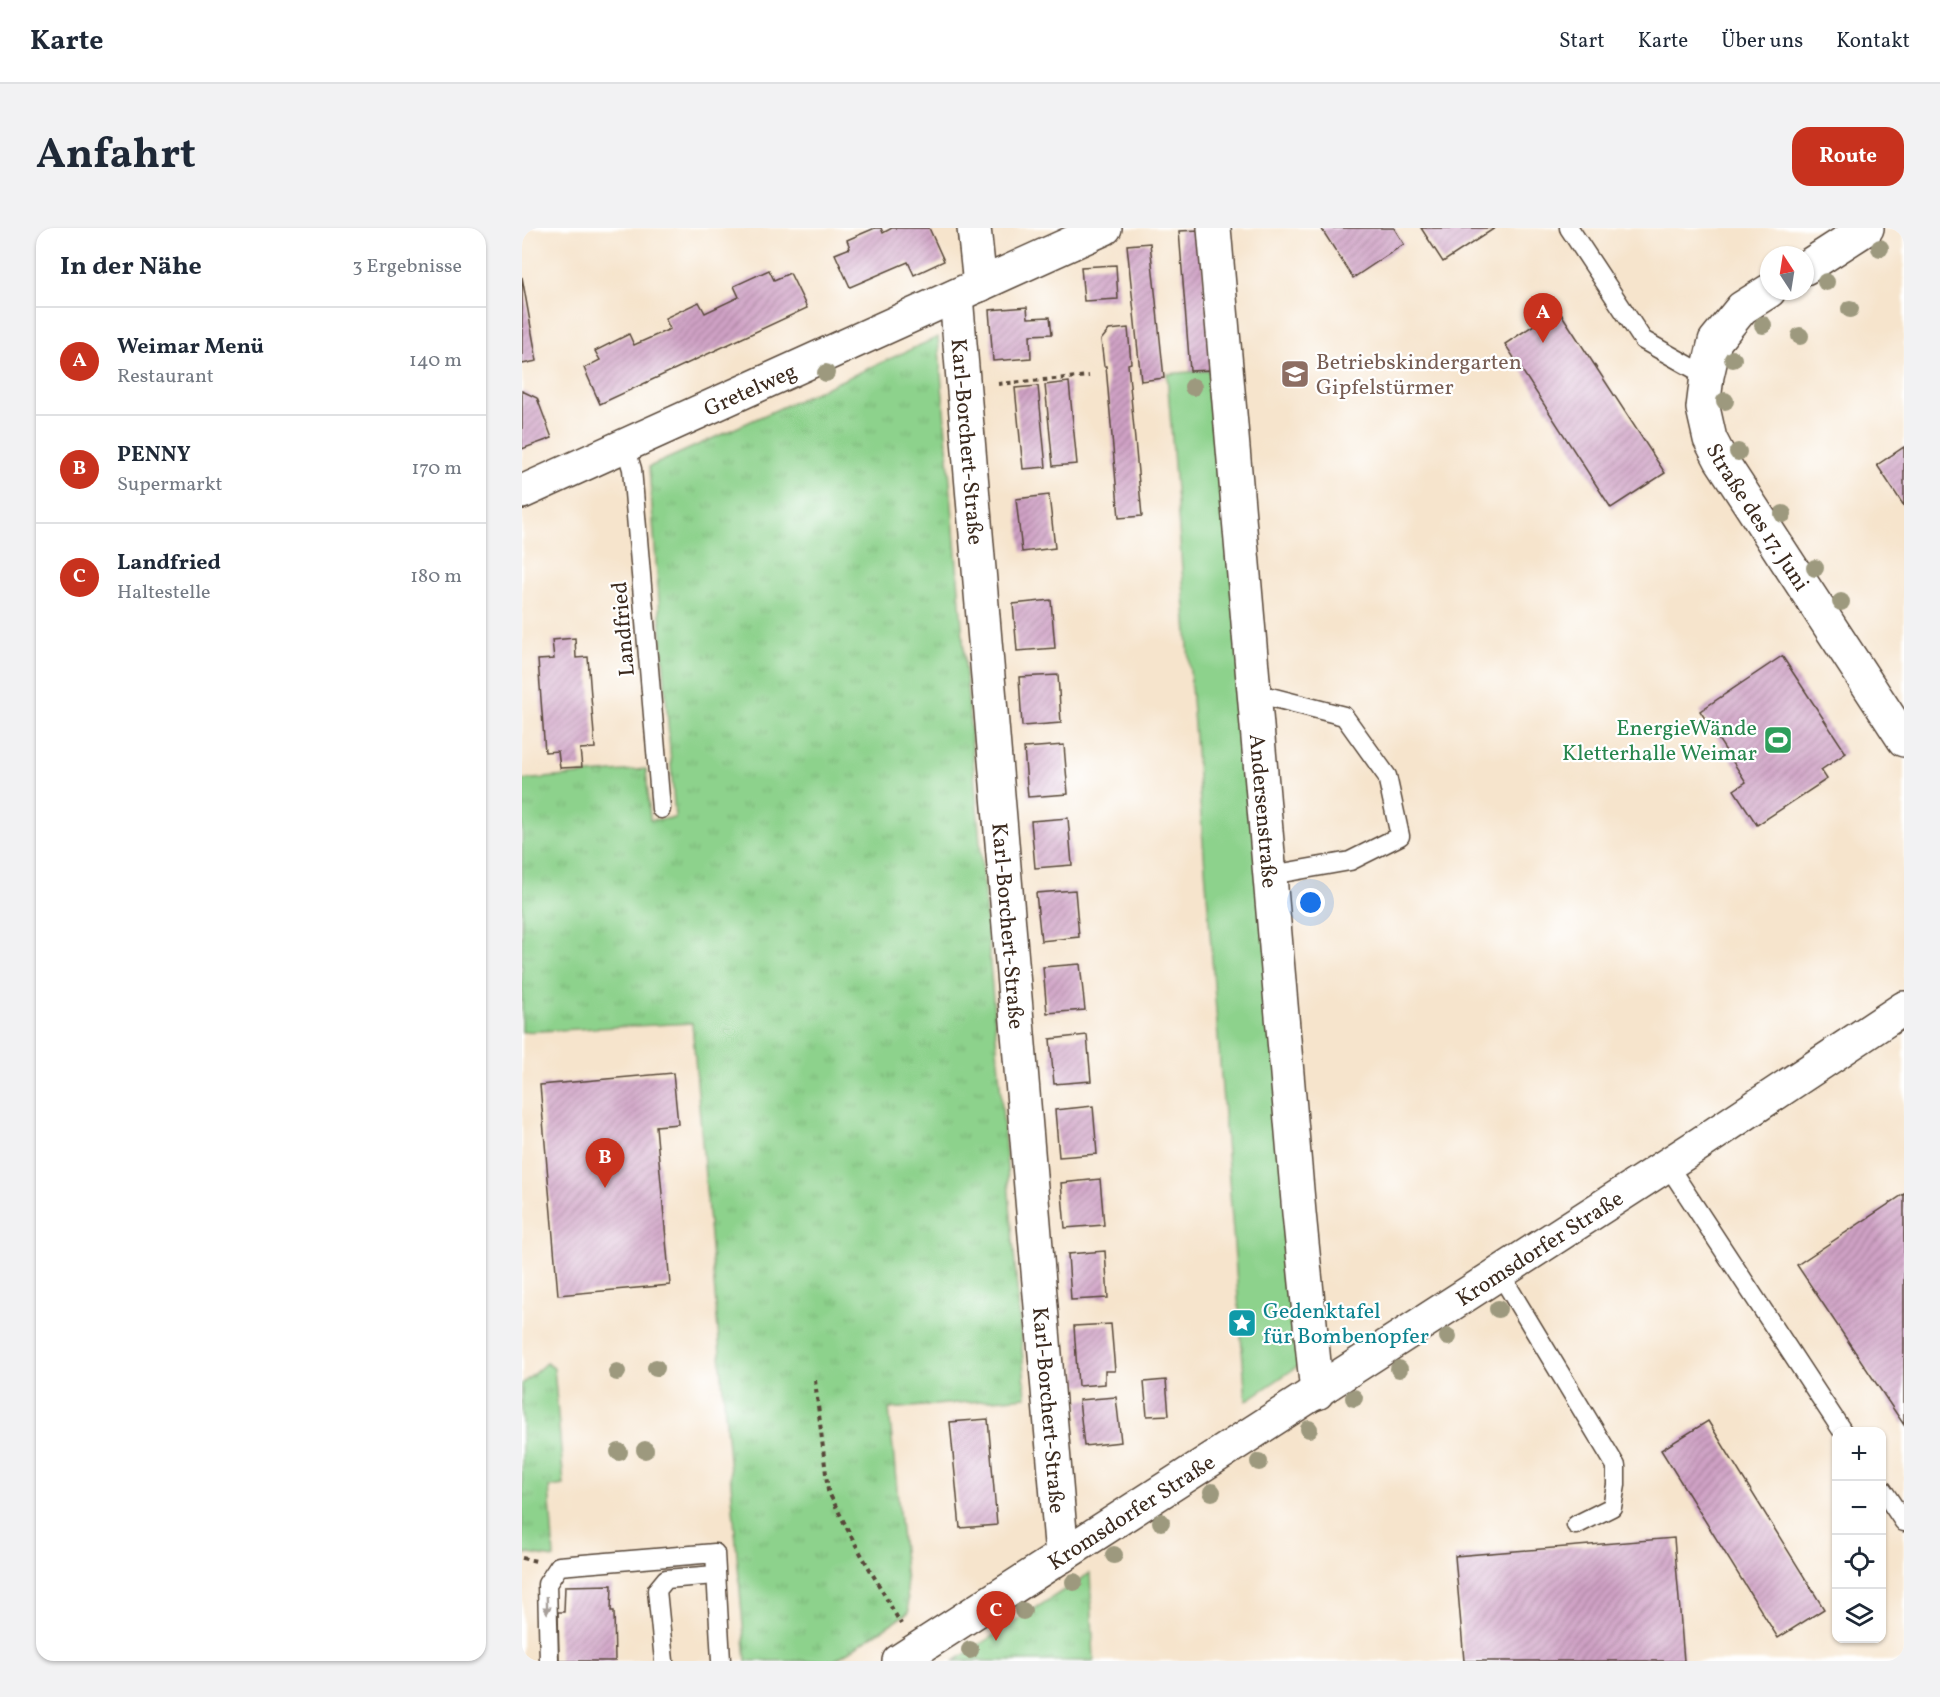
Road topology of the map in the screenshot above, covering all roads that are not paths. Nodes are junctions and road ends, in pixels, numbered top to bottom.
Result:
1 (974, 228) edge
2 (1105, 228) edge
3 (1214, 228) edge
4 (1569, 228) edge
5 (1867, 228) edge
6 (1814, 262) edge
7 (968, 290) junction
8 (1760, 297) edge
9 (1707, 376) junction
10 (625, 446) junction
11 (522, 492) edge
12 (1255, 693) junction
13 (1904, 740) edge
14 (661, 809) dead end
15 (1270, 875) junction
16 (1904, 1008) edge
17 (1667, 1164) junction
18 (1499, 1272) junction
19 (1317, 1393) junction
20 (1840, 1427) edge
21 (1886, 1496) edge
22 (1904, 1522) edge
23 (1576, 1525) dead end
24 (1062, 1556) junction
25 (715, 1575) junction
26 (908, 1655) edge
27 (549, 1661) edge
28 (664, 1661) edge
29 (721, 1661) edge

1 - 7 street, Karl-Borchert-Straße
2 - 7 street
3 - 12 street, Andersenstraße
4 - 9 lane
5 - 6 street
7 - 10 street, Gretelweg
7 - 24 street, Karl-Borchert-Straße
8 - 9 street, Straße des 17. Juni
9 - 13 street, Straße des 17. Juni
10 - 11 street, Gretelweg
10 - 14 lane, Landfried
12 - 15 street, Andersenstraße
12 - 15 lane
15 - 19 street, Andersenstraße
16 - 17 street, Kromsdorfer Straße
17 - 18 street, Kromsdorfer Straße
17 - 20 lane
18 - 19 street, Kromsdorfer Straße
18 - 23 lane
19 - 24 street, Kromsdorfer Straße
21 - 22 lane
24 - 26 street, Kromsdorfer Straße
25 -> 27 lane
25 - 28 lane
25 - 29 lane

